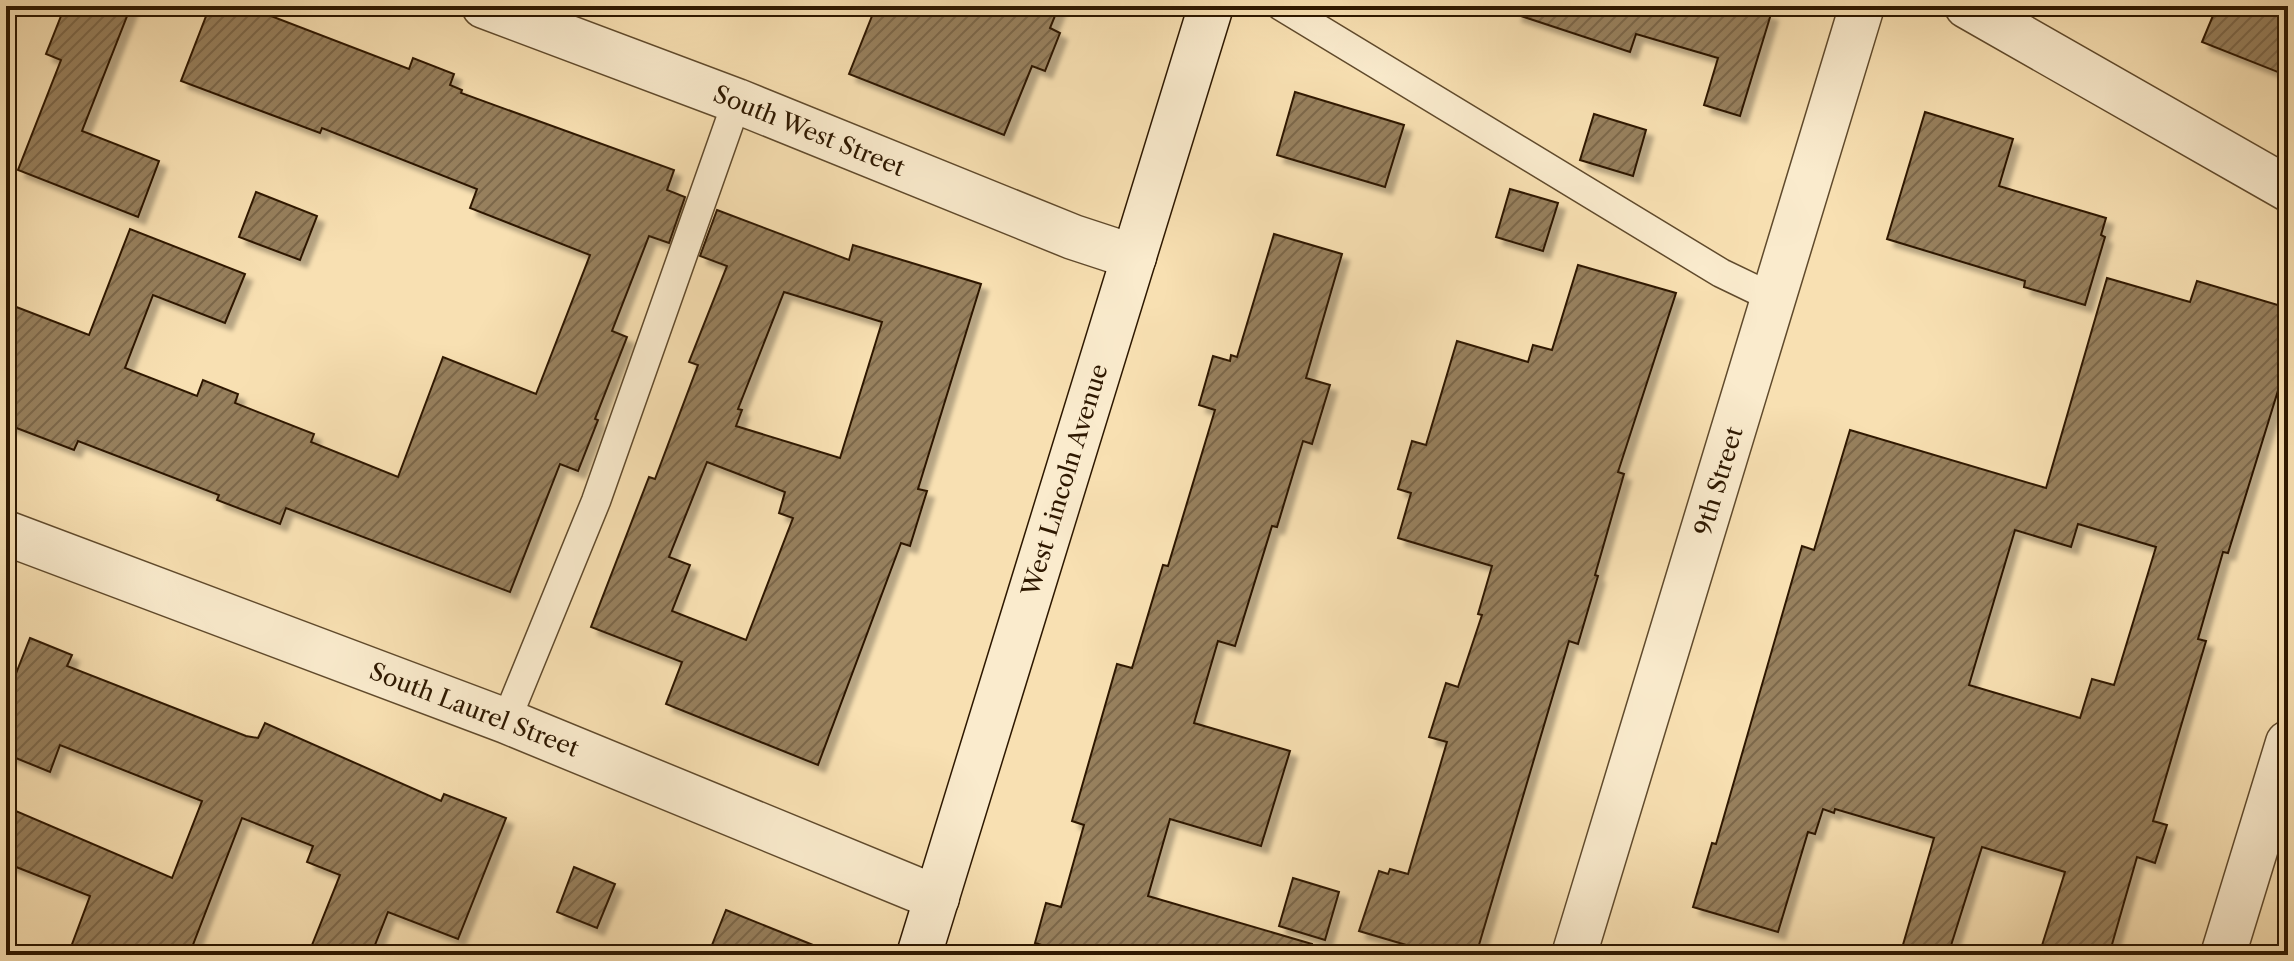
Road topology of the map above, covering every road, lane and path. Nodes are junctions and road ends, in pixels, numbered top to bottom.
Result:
1 (484, 6) edge
2 (1211, 6) edge
3 (1281, 6) edge
4 (1862, 6) edge
5 (1967, 6) edge
6 (737, 101) junction
7 (2288, 189) edge
8 (1134, 257) junction
9 (1775, 299) junction
10 (6, 533) edge
11 (506, 721) junction
12 (2288, 743) edge
13 (937, 898) junction
14 (919, 955) edge
15 (1574, 955) edge
16 (2223, 955) edge

1 - 6 street, South West Street
2 - 8 street, West Lincoln Avenue
3 - 9 lane
4 - 9 street, 9th Street
5 - 7 street
6 - 8 street, South West Street
6 - 11 lane
8 - 13 street, West Lincoln Avenue
9 - 15 street, 9th Street
10 - 11 street, South Laurel Street
11 - 13 street, South Laurel Street
12 - 16 street
13 - 14 street, West Lincoln Avenue

